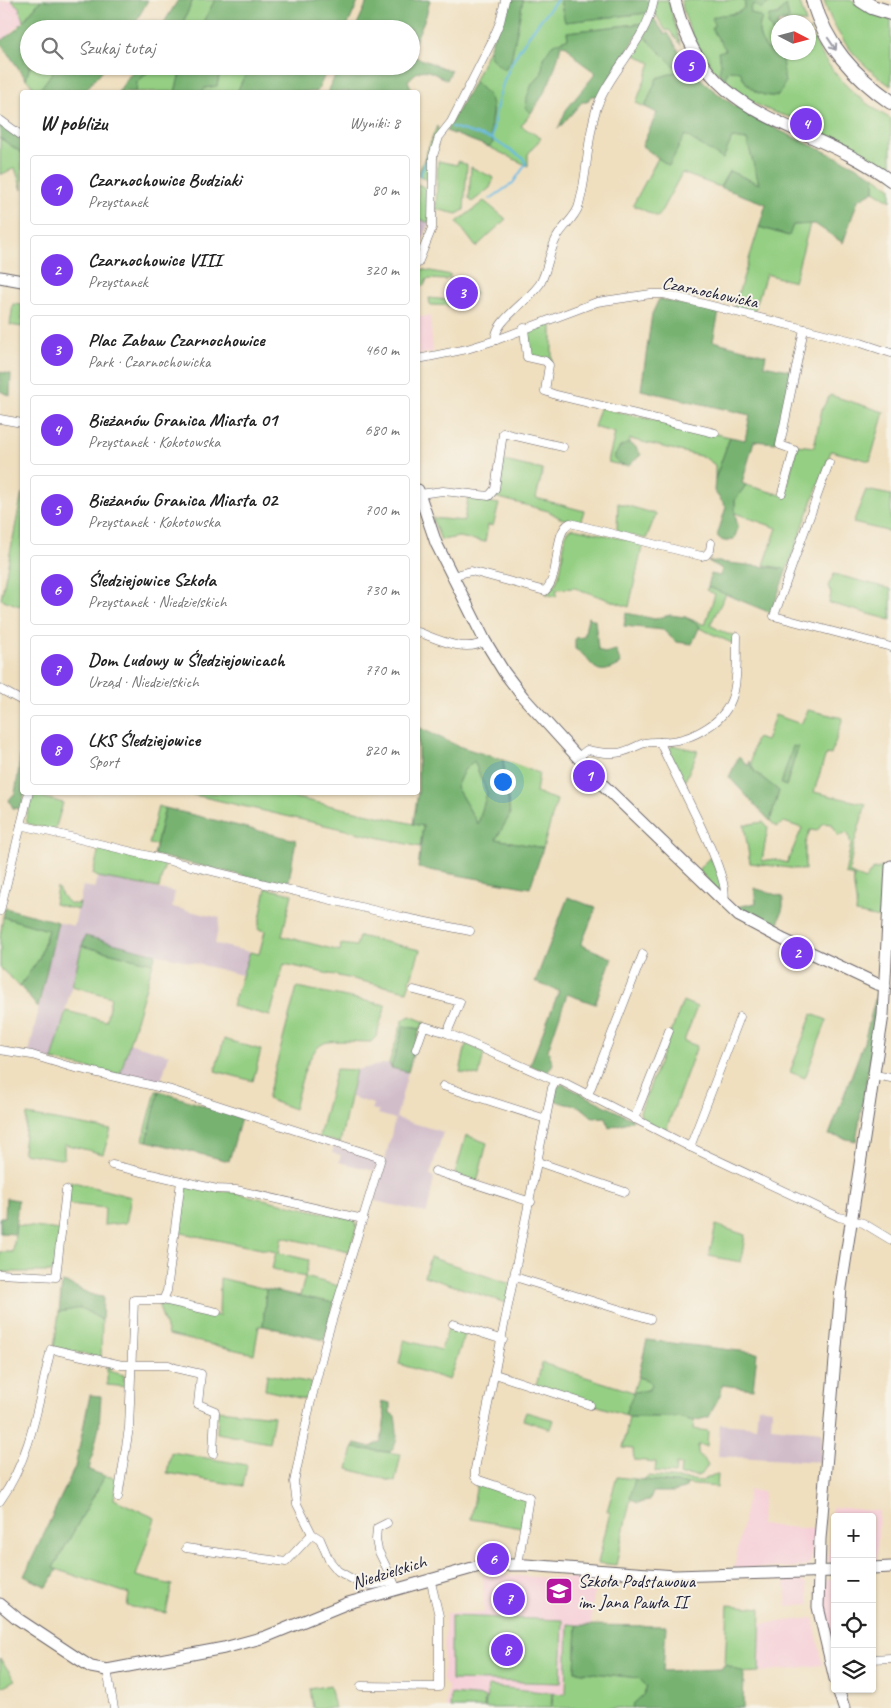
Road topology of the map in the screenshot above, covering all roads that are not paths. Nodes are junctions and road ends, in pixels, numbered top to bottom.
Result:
1 (505, 0) edge
2 (654, 0) edge
3 (675, 0) edge
4 (813, 0) edge
5 (861, 0) edge
6 (891, 13) edge
7 (891, 102) edge
8 (0, 120) edge
9 (20, 135) edge
10 (891, 181) edge
11 (420, 258) edge
12 (0, 277) edge
13 (20, 281) edge
14 (524, 328) junction
15 (804, 329) junction
16 (496, 340) junction
17 (891, 353) edge
18 (420, 359) edge
19 (1, 419) edge
20 (20, 423) edge
21 (0, 429) edge
22 (715, 433) dead end
23 (563, 447) dead end
24 (829, 463) dead end
25 (420, 492) edge
26 (782, 493) dead end
27 (420, 498) edge
28 (711, 543) dead end
29 (452, 576) junction
30 (420, 633) edge
31 (737, 636) dead end
32 (485, 641) junction
33 (891, 647) edge
34 (0, 689) edge
35 (20, 700) edge
36 (660, 742) junction
37 (578, 757) junction
38 (28, 795) edge
39 (21, 824) junction
40 (891, 866) edge
41 (3, 880) edge
42 (723, 902) junction
43 (0, 911) edge
44 (470, 931) dead end
45 (889, 949) edge
46 (643, 954) dead end
47 (885, 986) junction
48 (414, 990) dead end
49 (740, 1017) dead end
50 (669, 1031) dead end
51 (447, 1033) junction
52 (0, 1050) edge
53 (416, 1050) dead end
54 (875, 1074) junction
55 (891, 1078) edge
56 (556, 1081) junction
57 (443, 1086) dead end
58 (588, 1095) junction
59 (546, 1119) junction
60 (634, 1119) junction
61 (690, 1147) junction
62 (538, 1162) junction
63 (112, 1165) dead end
64 (434, 1171) dead end
65 (181, 1181) junction
66 (66, 1190) dead end
67 (625, 1192) dead end
68 (531, 1202) junction
69 (363, 1220) junction
70 (850, 1220) junction
71 (891, 1240) edge
72 (0, 1274) edge
73 (515, 1277) junction
74 (163, 1300) junction
75 (217, 1312) dead end
76 (650, 1319) dead end
77 (453, 1324) dead end
78 (502, 1340) junction
79 (132, 1364) junction
80 (495, 1374) junction
81 (590, 1405) dead end
82 (212, 1454) dead end
83 (118, 1498) dead end
84 (0, 1501) edge
85 (387, 1523) dead end
86 (312, 1534) junction
87 (186, 1548) dead end
88 (518, 1565) junction
89 (891, 1567) edge
90 (876, 1568) edge
91 (831, 1571) edge
92 (817, 1573) junction
93 (430, 1578) junction
94 (395, 1585) junction
95 (0, 1604) edge
96 (831, 1657) edge
97 (891, 1658) edge
98 (876, 1659) edge
99 (107, 1670) junction
100 (361, 1686) dead end
101 (839, 1693) edge
102 (114, 1708) edge
103 (844, 1708) edge

1 - 11 street
2 - 16 street
3 - 10 street
4 -> 7 highway
5 - 6 highway
8 - 9 street
12 - 13 street
14 - 15 street, Czarnochowicka
14 - 16 street, Czarnochowicka
14 - 22 street
15 - 17 street, Czarnochowicka
15 - 26 street
16 - 18 street, Czarnochowicka
19 - 20 street
19 - 21 street
23 - 25 street
24 - 33 street
27 - 29 street
28 - 29 street
29 - 32 street
30 - 32 street
31 - 36 street
32 - 37 street
34 - 35 street
36 - 37 street
36 - 42 street
37 - 42 street
38 - 39 street
39 - 41 street
39 - 44 street
40 - 45 street
41 - 43 street
42 - 47 street
45 - 47 street
46 - 58 street
47 - 54 street
48 - 51 street
49 - 61 street
50 - 60 street
51 - 53 street
51 - 56 street
52 - 69 street
54 - 55 street
54 - 70 street
56 - 58 street
56 - 59 street
57 - 59 street
58 - 60 street
59 - 62 street
60 - 61 street
61 - 70 street
62 - 67 street
62 - 68 street
63 - 65 street
64 - 68 street
65 - 69 street
65 - 74 street
66 - 72 street
68 - 73 street
69 - 86 street
70 - 71 street
70 - 92 street
73 - 76 street
73 - 78 street
74 - 75 street
74 - 79 street
77 - 78 street
78 - 80 street
79 - 82 street
79 - 83 street
79 - 84 street
80 - 81 street
80 - 88 street
85 - 94 street
86 - 87 street
86 - 94 street
88 - 92 street, Niedzielskich
88 - 93 street, Niedzielskich
89 - 90 street
91 - 92 street, Niedzielskich
92 - 96 street
93 - 94 street, Niedzielskich
93 - 100 street
94 - 99 street, Niedzielskich
95 - 99 street, Niedzielskich
97 - 98 street
99 - 102 street
101 - 103 street

